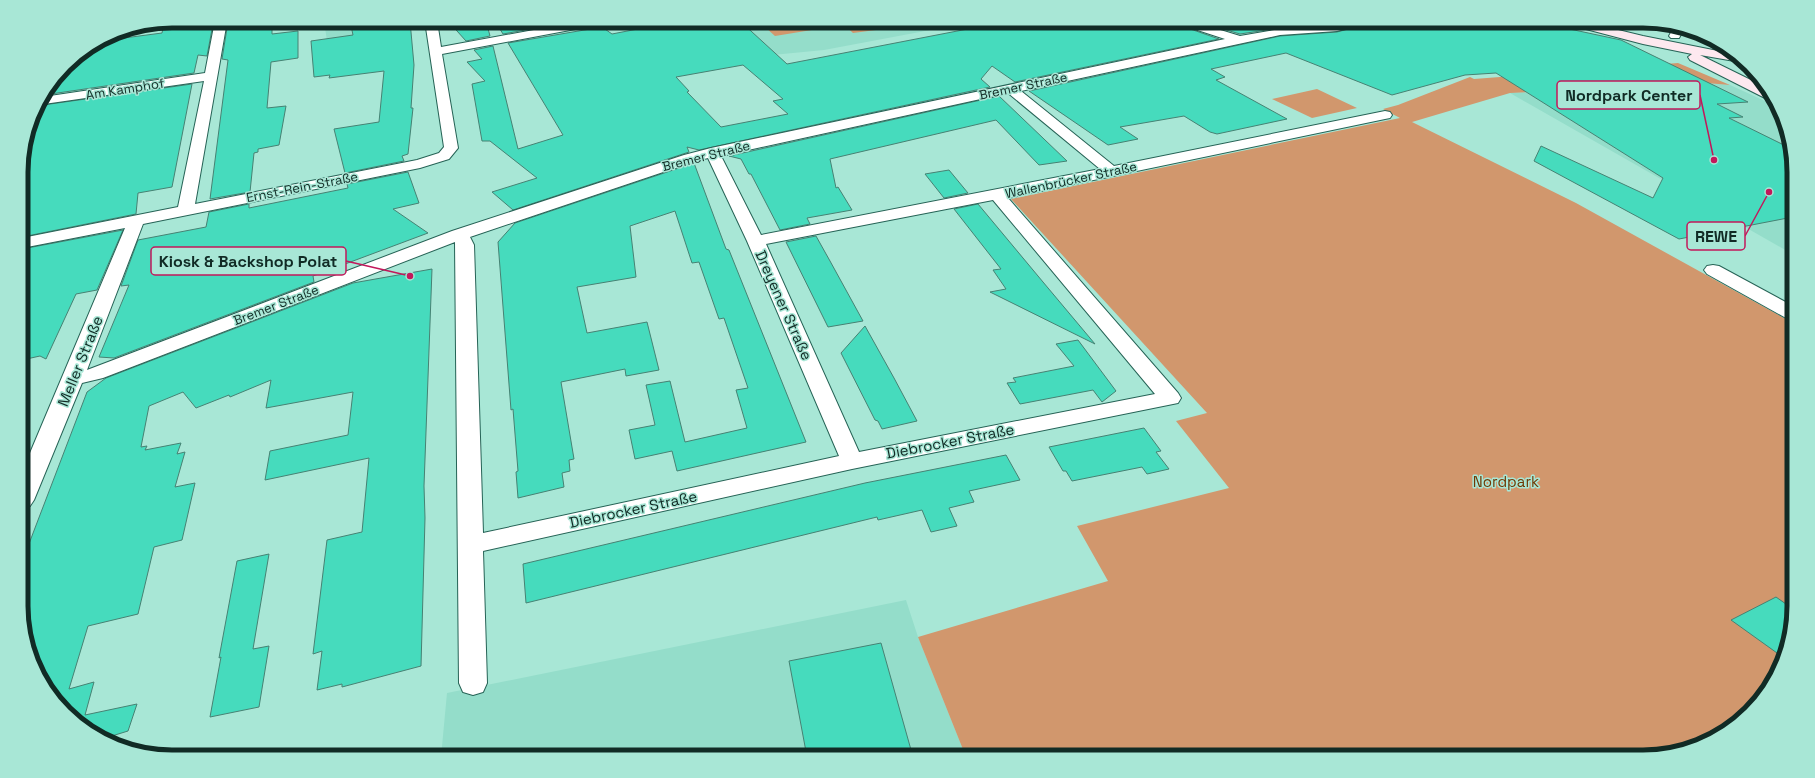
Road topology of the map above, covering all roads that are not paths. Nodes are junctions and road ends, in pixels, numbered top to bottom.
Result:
1 (220, 28) edge
2 (432, 28) edge
3 (564, 28) edge
4 (1202, 28) edge
5 (1337, 28) edge
6 (1597, 28) edge
7 (1658, 29) edge
8 (1669, 31) edge
9 (1677, 32) edge
10 (1239, 40) junction
11 (1683, 48) junction
12 (437, 51) junction
13 (1730, 57) edge
14 (1748, 73) edge
15 (210, 76) junction
16 (1011, 89) junction
17 (1759, 90) junction
18 (1763, 92) edge
19 (47, 101) edge
20 (1384, 115) dead end
21 (711, 152) junction
22 (1111, 171) junction
23 (997, 196) junction
24 (186, 209) junction
25 (136, 221) junction
26 (458, 235) junction
27 (28, 242) edge
28 (756, 242) junction
29 (1713, 270) dead end
30 (1787, 311) edge
31 (73, 379) junction
32 (852, 461) junction
33 (28, 486) edge
34 (470, 545) junction
35 (473, 683) dead end

1 - 15 street
2 - 12 street, Ernst-Rein-Straße
3 - 12 street
4 - 10 street
5 - 10 street, Bremer Straße
6 - 11 main road
7 - 8 main road
9 - 11 main road
10 - 16 street, Bremer Straße
11 - 13 main road
11 - 17 main road
12 - 24 street, Ernst-Rein-Straße
14 - 17 main road
15 - 19 street, Am Kamphof
15 - 24 street
16 - 21 street, Bremer Straße
16 - 22 street
17 - 18 main road
20 - 22 street, Wallenbrücker Straße
21 - 26 street, Bremer Straße
21 - 28 street, Dreyener Straße
22 - 23 street, Wallenbrücker Straße
23 - 28 street, Wallenbrücker Straße
23 - 32 street, Diebrocker Straße
24 - 25 street, Ernst-Rein-Straße
25 - 27 street, Ernst-Rein-Straße
25 - 31 street, Meller Straße
26 - 31 street, Bremer Straße
26 - 34 street
28 - 32 street, Dreyener Straße
29 - 30 street
31 - 33 street, Meller Straße
32 - 34 street, Diebrocker Straße
34 - 35 street

